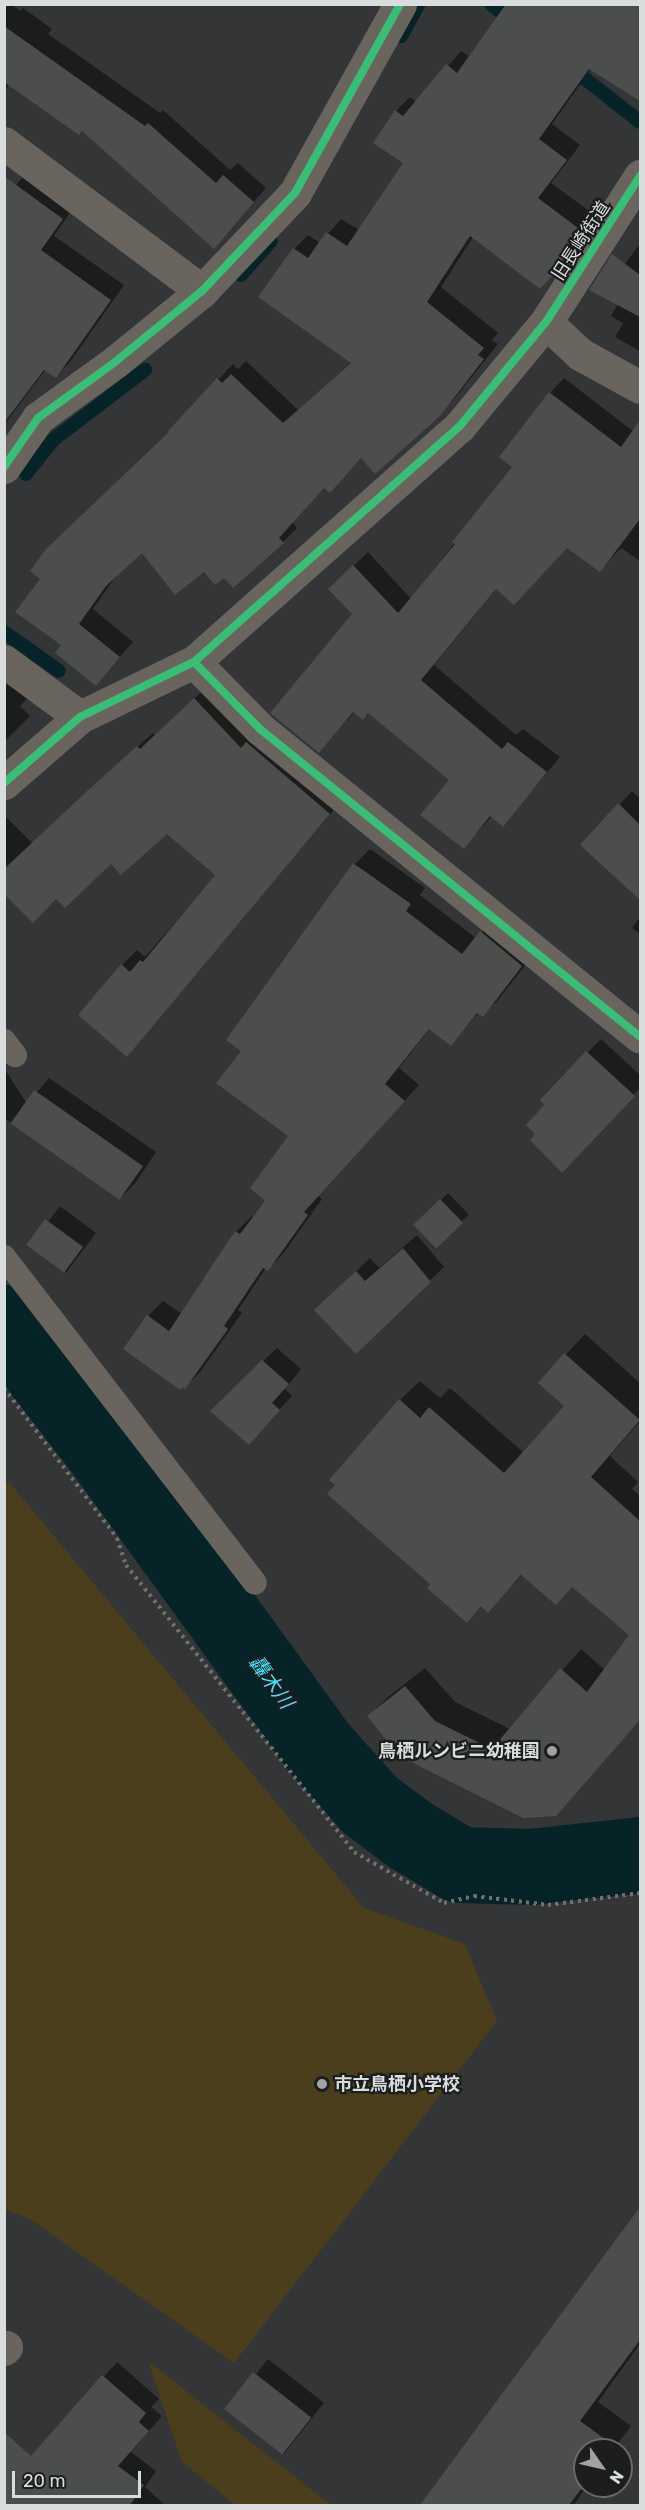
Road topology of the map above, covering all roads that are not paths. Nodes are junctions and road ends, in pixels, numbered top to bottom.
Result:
1 (400, 4) edge
2 (4, 143) edge
3 (640, 176) edge
4 (202, 291) junction
5 (546, 322) junction
6 (640, 387) edge
7 (4, 467) edge
8 (4, 661) edge
9 (194, 662) junction
10 (80, 717) junction
11 (4, 783) edge
12 (640, 1038) edge
13 (4, 1257) edge
14 (255, 1583) dead end

1 - 4 street
2 - 4 street
3 - 5 street, 旧長崎街道
4 - 7 street
5 - 6 street
5 - 9 street, 旧長崎街道
8 - 10 street
9 - 10 street, 旧長崎街道
9 - 12 street
10 - 11 street, 旧長崎街道
13 - 14 lane

